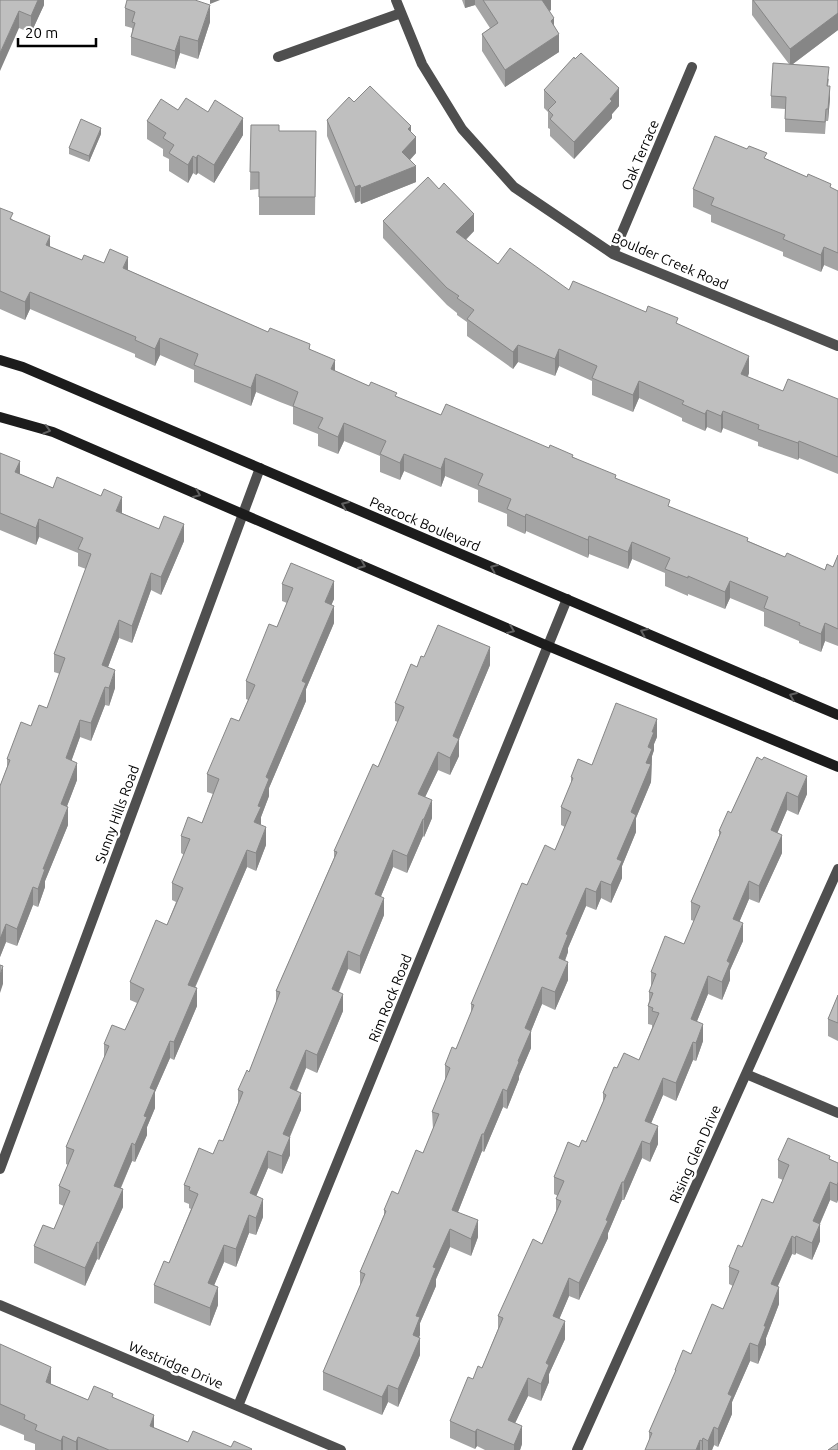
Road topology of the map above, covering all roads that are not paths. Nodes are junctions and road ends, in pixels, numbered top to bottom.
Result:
1 (396, 0) edge
2 (400, 13) junction
3 (278, 57) dead end
4 (692, 67) dead end
5 (613, 254) junction
6 (838, 346) edge
7 (0, 360) edge
8 (0, 417) edge
9 (260, 468) junction
10 (243, 514) junction
11 (567, 599) junction
12 (548, 646) junction
13 (838, 715) edge
14 (838, 767) edge
15 (838, 869) edge
16 (746, 1074) junction
17 (838, 1114) edge
18 (0, 1169) edge
19 (0, 1305) edge
20 (238, 1406) junction
21 (341, 1450) edge
22 (577, 1450) edge

1 - 2 street, Boulder Creek Road
2 - 3 street
2 - 5 street, Boulder Creek Road
4 - 5 street, Oak Terrace
5 - 6 street, Boulder Creek Road
7 - 9 street, Peacock Boulevard
8 -> 10 street
9 - 10 street, Sunny Hills Road
11 -> 9 street, Peacock Boulevard
10 -> 12 street
10 - 18 street, Sunny Hills Road
11 - 12 street, Rim Rock Road
13 -> 11 street, Peacock Boulevard
12 - 14 street
12 - 20 street, Rim Rock Road
15 - 16 street, Rising Glen Drive
16 - 17 street
16 - 22 street, Rising Glen Drive
19 - 20 street, Westridge Drive
20 - 21 street, Westridge Drive

